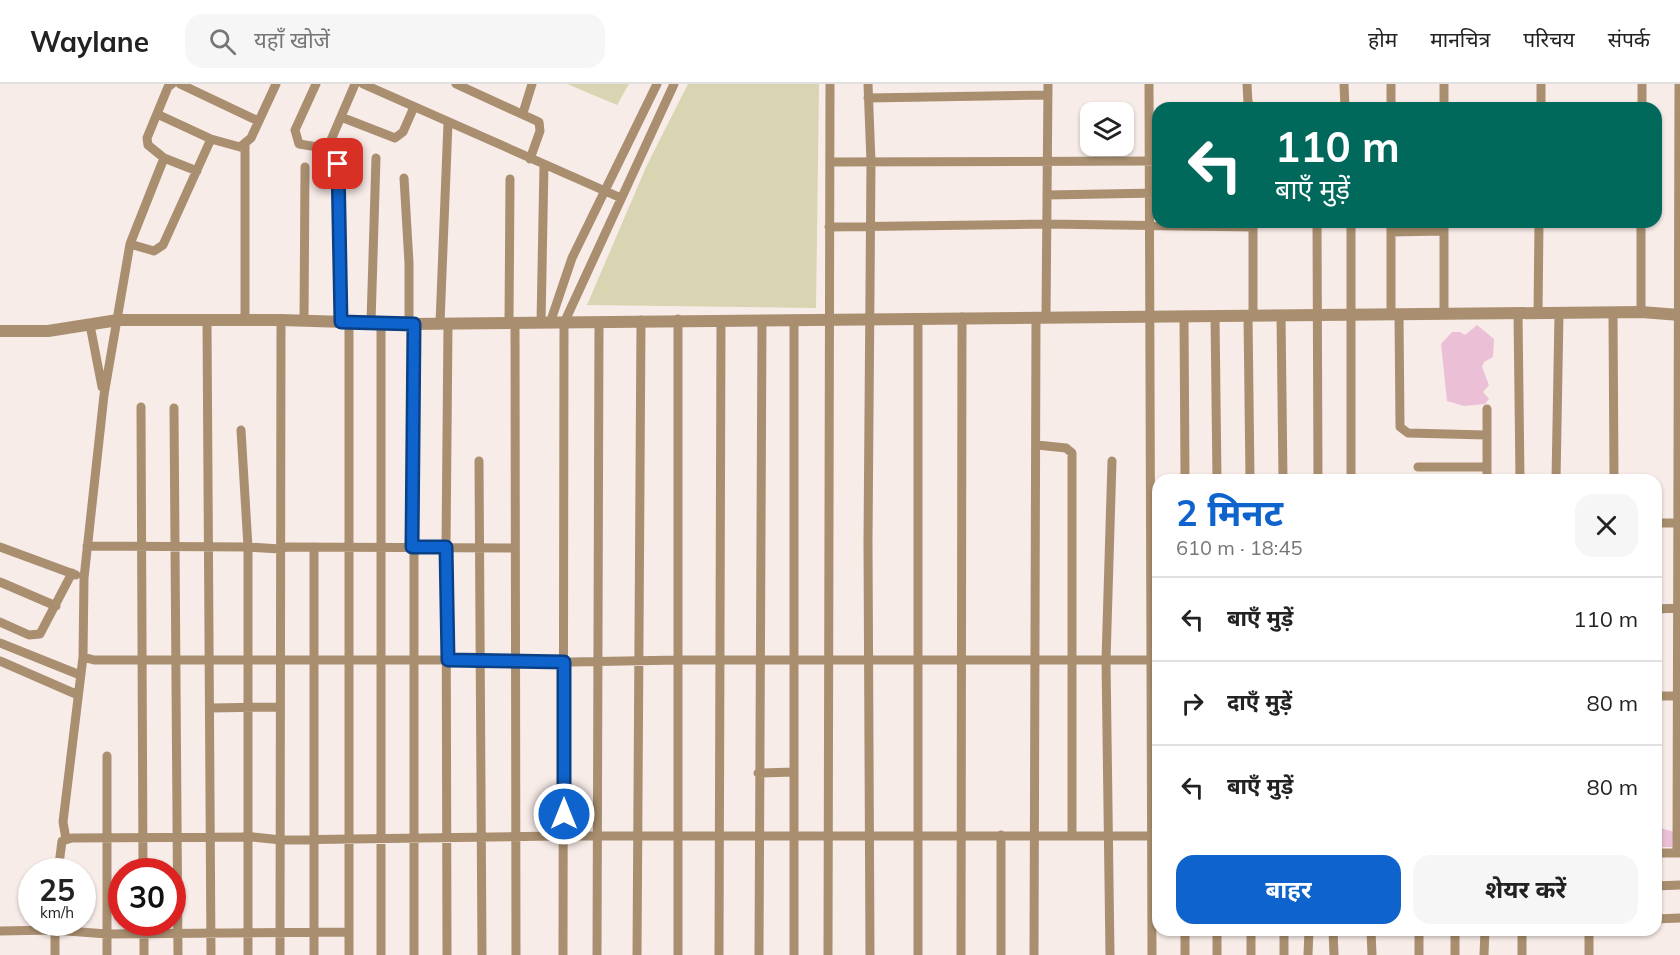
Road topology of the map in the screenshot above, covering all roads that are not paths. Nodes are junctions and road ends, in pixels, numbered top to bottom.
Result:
1 (172, 84) edge
2 (180, 84) edge
3 (316, 84) edge
4 (355, 84) edge
5 (363, 84) edge
6 (456, 84) edge
7 (532, 84) edge
8 (657, 84) edge
9 (674, 84) edge
10 (830, 84) edge
11 (868, 84) edge
12 (999, 84) edge
13 (1048, 84) edge
14 (1149, 84) edge
15 (1247, 84) edge
16 (1344, 84) edge
17 (1391, 84) edge
18 (1444, 84) edge
19 (1541, 84) edge
20 (1642, 84) edge
21 (1679, 84) edge
22 (272, 85) edge
23 (999, 95) junction
24 (1048, 95) junction
25 (868, 98) junction
26 (1248, 102) edge
27 (1345, 102) edge
28 (1391, 102) edge
29 (1444, 102) edge
30 (1541, 102) edge
31 (1642, 102) edge
32 (1152, 106) edge
33 (414, 108) junction
34 (523, 113) junction
35 (157, 114) junction
36 (341, 117) junction
37 (258, 121) junction
38 (448, 123) junction
39 (212, 139) junction
40 (245, 145) junction
41 (164, 158) junction
42 (376, 158) dead end
43 (530, 159) junction
44 (1047, 161) junction
45 (1152, 161) edge
46 (830, 162) junction
47 (871, 162) junction
48 (338, 164) dead end
49 (544, 165) junction
50 (305, 167) dead end
51 (197, 171) junction
52 (404, 178) dead end
53 (510, 178) dead end
54 (1680, 188) edge
55 (603, 191) junction
56 (1152, 193) edge
57 (1047, 195) junction
58 (621, 198) junction
59 (1152, 206) edge
60 (1047, 224) junction
61 (1149, 225) junction
62 (870, 226) junction
63 (829, 227) junction
64 (1253, 228) edge
65 (1317, 228) edge
66 (1351, 228) edge
67 (1391, 228) edge
68 (1444, 228) edge
69 (1539, 228) edge
70 (1641, 228) edge
71 (130, 244) junction
72 (1613, 312) junction
73 (1641, 312) junction
74 (1518, 313) junction
75 (1538, 313) junction
76 (1395, 314) junction
77 (1444, 314) junction
78 (1559, 314) junction
79 (1281, 315) junction
80 (1318, 315) junction
81 (1351, 315) junction
82 (1679, 315) edge
83 (1184, 316) junction
84 (1215, 316) junction
85 (1251, 316) junction
86 (962, 317) junction
87 (1041, 317) junction
88 (1150, 317) junction
89 (828, 318) junction
90 (869, 318) junction
91 (918, 318) junction
92 (118, 320) junction
93 (281, 320) junction
94 (641, 320) junction
95 (678, 320) junction
96 (721, 320) junction
97 (762, 320) junction
98 (794, 320) junction
99 (207, 321) junction
100 (245, 321) junction
101 (304, 321) junction
102 (345, 322) junction
103 (376, 322) junction
104 (599, 322) junction
105 (512, 323) junction
106 (546, 323) junction
107 (564, 323) junction
108 (411, 324) junction
109 (444, 324) junction
110 (90, 325) junction
111 (0, 331) edge
112 (104, 394) junction
113 (141, 407) dead end
114 (174, 408) dead end
115 (1487, 409) dead end
116 (241, 430) dead end
117 (1486, 435) junction
118 (1037, 445) junction
119 (1679, 450) edge
120 (479, 461) dead end
121 (1112, 461) dead end
122 (1418, 467) dead end
123 (1486, 467) junction
124 (1185, 474) edge
125 (1216, 474) edge
126 (1250, 474) edge
127 (1283, 474) edge
128 (1318, 474) edge
129 (1351, 474) edge
130 (1487, 474) edge
131 (1520, 474) edge
132 (1556, 474) edge
133 (1614, 474) edge
134 (1152, 488) edge
135 (1662, 523) edge
136 (1677, 523) junction
137 (87, 546) junction
138 (142, 546) junction
139 (175, 546) junction
140 (209, 546) junction
141 (0, 547) edge
142 (248, 547) junction
143 (314, 547) junction
144 (348, 547) junction
145 (380, 547) junction
146 (412, 547) junction
147 (446, 547) junction
148 (480, 548) junction
149 (514, 548) junction
150 (280, 549) junction
151 (72, 573) junction
152 (84, 578) junction
153 (0, 582) edge
154 (56, 606) junction
155 (1679, 608) edge
156 (1662, 609) edge
157 (0, 622) edge
158 (0, 643) edge
159 (83, 657) junction
160 (280, 659) junction
161 (142, 660) junction
162 (176, 660) junction
163 (210, 660) junction
164 (248, 660) junction
165 (315, 660) junction
166 (348, 660) junction
167 (380, 660) junction
168 (412, 660) junction
169 (448, 660) junction
170 (480, 660) junction
171 (679, 660) junction
172 (718, 660) junction
173 (759, 660) junction
174 (793, 660) junction
175 (829, 660) junction
176 (868, 660) junction
177 (917, 660) junction
178 (962, 660) junction
179 (1035, 660) junction
180 (1070, 660) junction
181 (1106, 660) junction
182 (1152, 660) edge
183 (639, 661) junction
184 (0, 662) edge
185 (564, 662) junction
186 (517, 663) junction
187 (597, 663) junction
188 (80, 675) junction
189 (78, 695) junction
190 (1662, 696) edge
191 (1679, 696) edge
192 (248, 707) junction
193 (280, 707) junction
194 (210, 708) junction
195 (107, 756) dead end
196 (793, 772) junction
197 (758, 773) junction
198 (793, 835) junction
199 (826, 835) junction
200 (869, 835) junction
201 (1033, 835) junction
202 (1072, 835) junction
203 (1109, 835) junction
204 (564, 836) junction
205 (719, 836) junction
206 (758, 836) junction
207 (961, 836) junction
208 (1001, 836) junction
209 (1152, 836) edge
210 (143, 837) junction
211 (177, 837) junction
212 (211, 837) junction
213 (246, 837) junction
214 (516, 837) junction
215 (597, 837) junction
216 (677, 837) junction
217 (918, 837) junction
218 (66, 838) junction
219 (107, 838) junction
220 (314, 838) junction
221 (349, 838) junction
222 (380, 838) junction
223 (412, 838) junction
224 (446, 838) junction
225 (482, 838) junction
226 (636, 838) junction
227 (281, 840) junction
228 (1662, 853) edge
229 (1679, 853) edge
230 (59, 858) edge
231 (143, 858) edge
232 (177, 858) edge
233 (1680, 885) edge
234 (1662, 886) edge
235 (1680, 918) edge
236 (1662, 919) edge
237 (18, 929) edge
238 (0, 931) edge
239 (96, 932) edge
240 (349, 932) junction
241 (211, 933) junction
242 (248, 933) junction
243 (280, 933) junction
244 (314, 933) junction
245 (107, 934) junction
246 (186, 934) edge
247 (55, 936) edge
248 (144, 936) edge
249 (178, 936) edge
250 (1152, 936) edge
251 (1185, 936) edge
252 (1217, 936) edge
253 (1251, 936) edge
254 (1284, 936) edge
255 (1309, 936) edge
256 (1334, 936) edge
257 (1371, 936) edge
258 (1419, 936) edge
259 (1455, 936) edge
260 (1485, 936) edge
261 (1522, 936) edge
262 (1589, 936) edge
263 (55, 955) edge
264 (107, 955) edge
265 (144, 955) edge
266 (178, 955) edge
267 (211, 955) edge
268 (248, 955) edge
269 (280, 955) edge
270 (314, 955) edge
271 (349, 955) edge
272 (381, 955) edge
273 (414, 955) edge
274 (447, 955) edge
275 (482, 955) edge
276 (516, 955) edge
277 (563, 955) edge
278 (597, 955) edge
279 (637, 955) edge
280 (678, 955) edge
281 (719, 955) edge
282 (759, 955) edge
283 (794, 955) edge
284 (828, 955) edge
285 (870, 955) edge
286 (918, 955) edge
287 (961, 955) edge
288 (1001, 955) edge
289 (1034, 955) edge
290 (1110, 955) edge
291 (1152, 955) edge
292 (1185, 955) edge
293 (1217, 955) edge
294 (1251, 955) edge
295 (1284, 955) edge
296 (1308, 955) edge
297 (1334, 955) edge
298 (1371, 955) edge
299 (1419, 955) edge
300 (1455, 955) edge
301 (1484, 955) edge
302 (1522, 955) edge
303 (1589, 955) edge

1 - 35 street
2 - 37 street
3 - 36 street
4 - 36 street
5 - 33 street
6 - 34 street
7 - 34 street
8 - 55 street
9 - 58 street
10 - 46 street
11 - 25 street
12 - 23 street
13 - 24 street
14 - 32 street
15 - 26 street
16 - 27 street
17 - 28 street
18 - 29 street
19 - 30 street
20 - 31 street
21 - 54 street
22 - 37 street
23 - 24 street
23 - 25 street
24 - 44 street
25 - 47 street
33 - 36 street
33 - 38 street
34 - 43 street
35 - 39 street
35 - 41 street
37 - 40 street
38 - 43 street
38 - 109 street
39 - 40 street
39 - 51 street
40 - 100 street
41 - 51 street
41 - 71 street
42 - 103 street
43 - 49 street
44 - 45 street
44 - 47 street
44 - 57 street
46 - 47 street
46 - 63 street
47 - 62 street
48 - 102 street
49 - 55 street
49 - 106 street
50 - 101 street
51 - 71 street
52 - 108 street
53 - 105 street
54 - 82 street
55 - 58 street
55 - 106 street
56 - 57 street
57 - 60 street
58 - 107 street
59 - 61 street
60 - 61 street
60 - 62 street
60 - 87 street
61 - 88 street
62 - 63 street
62 - 90 street
63 - 89 street
64 - 85 street
65 - 80 street
66 - 81 street
67 - 76 street
68 - 77 street
69 - 75 street
70 - 73 street
71 - 92 street
72 - 73 street
72 - 78 street
72 - 133 street
73 - 82 street
74 - 75 street
74 - 77 street
74 - 131 street
75 - 78 street
76 - 77 street
76 - 81 street
76 - 117 street
78 - 132 street
79 - 80 street
79 - 85 street
79 - 127 street
80 - 81 street
80 - 128 street
81 - 129 street
82 - 119 street
83 - 84 street
83 - 88 street
83 - 124 street
84 - 85 street
84 - 125 street
85 - 126 street
86 - 87 street
86 - 91 street
86 - 178 street
87 - 88 street
87 - 118 street
88 - 134 street
89 - 90 street
89 - 98 street
89 - 175 street
90 - 91 street
90 - 176 street
91 - 177 street
92 - 99 street
92 - 110 street
92 - 112 street
93 - 100 street
93 - 101 street
93 - 150 street
94 - 95 street
94 - 104 street
94 - 183 street
95 - 96 street
95 - 171 street
96 - 97 street
96 - 172 street
97 - 98 street
97 - 173 street
98 - 174 street
99 - 100 street
99 - 140 street
101 - 102 street
102 - 103 street
102 - 144 street
103 - 108 street
103 - 145 street
104 - 107 street
104 - 187 street
105 - 106 street
105 - 109 street
105 - 149 street
106 - 107 street
107 - 185 street
108 - 109 street
108 - 146 street
109 - 147 street
110 - 111 street
110 - 112 street
112 - 137 street
113 - 138 street
114 - 139 street
115 - 117 street
116 - 142 street
117 - 123 street
118 - 179 street
118 - 180 street
119 - 136 street
120 - 148 street
121 - 181 street
122 - 123 street
123 - 130 street
135 - 136 street
136 - 155 street
137 - 138 street
137 - 152 street
138 - 139 street
138 - 161 street
139 - 140 street
139 - 162 street
140 - 142 street
140 - 163 street
141 - 151 street
142 - 150 street
142 - 164 street
143 - 144 street
143 - 150 street
143 - 165 street
144 - 145 street
144 - 166 street
145 - 146 street
145 - 167 street
146 - 147 street
146 - 168 street
147 - 148 street
147 - 169 street
148 - 149 street
148 - 170 street
149 - 186 street
150 - 160 street
151 - 152 street
151 - 154 street
152 - 159 street
153 - 154 street
154 - 157 street
155 - 156 street
155 - 191 street
158 - 188 street
159 - 161 street
159 - 188 street
160 - 164 street
160 - 165 street
160 - 193 street
161 - 162 street
161 - 210 street
162 - 163 street
162 - 211 street
163 - 164 street
163 - 194 street
164 - 192 street
165 - 166 street
165 - 220 street
166 - 167 street
166 - 221 street
167 - 168 street
167 - 222 street
168 - 169 street
168 - 223 street
169 - 170 street
169 - 224 street
170 - 186 street
170 - 225 street
171 - 172 street
171 - 183 street
171 - 216 street
172 - 173 street
172 - 205 street
173 - 174 street
173 - 197 street
174 - 175 street
174 - 196 street
175 - 176 street
175 - 199 street
176 - 177 street
176 - 200 street
177 - 178 street
177 - 217 street
178 - 179 street
178 - 207 street
179 - 180 street
179 - 201 street
180 - 181 street
180 - 202 street
181 - 182 street
181 - 203 street
183 - 187 street
183 - 226 street
184 - 189 street
185 - 186 street
185 - 187 street
185 - 204 street
186 - 214 street
187 - 215 street
188 - 189 street
189 - 218 street
190 - 191 street
191 - 229 street
192 - 193 street
192 - 194 street
192 - 213 street
193 - 227 street
194 - 212 street
195 - 219 street
196 - 197 street
196 - 198 street
197 - 206 street
198 - 199 street
198 - 206 street
198 - 283 street
199 - 200 street
199 - 284 street
200 - 217 street
200 - 285 street
201 - 202 street
201 - 208 street
201 - 289 street
202 - 203 street
203 - 209 street
203 - 290 street
204 - 214 street
204 - 215 street
204 - 277 street
205 - 206 street
205 - 216 street
205 - 281 street
206 - 282 street
207 - 208 street
207 - 217 street
207 - 287 street
208 - 288 street
210 - 211 street
210 - 219 street
210 - 231 street
211 - 212 street
211 - 232 street
212 - 213 street
212 - 241 street
213 - 227 street
213 - 242 street
214 - 225 street
214 - 276 street
215 - 226 street
215 - 278 street
216 - 226 street
216 - 280 street
217 - 286 street
218 - 219 street
218 - 230 street
219 - 245 street
220 - 221 street
220 - 227 street
220 - 244 street
221 - 222 street
221 - 240 street
222 - 223 street
222 - 272 street
223 - 224 street
223 - 273 street
224 - 225 street
224 - 274 street
225 - 275 street
226 - 279 street
227 - 243 street
228 - 229 street
233 - 234 street
235 - 236 street
237 - 238 street
239 - 245 street
240 - 244 street
240 - 271 street
241 - 242 street
241 - 246 street
241 - 267 street
242 - 243 street
242 - 268 street
243 - 244 street
243 - 269 street
244 - 270 street
245 - 264 street
247 - 263 street
248 - 265 street
249 - 266 street
250 - 291 street
251 - 292 street
252 - 293 street
253 - 294 street
254 - 295 street
255 - 296 street
256 - 297 street
257 - 298 street
258 - 299 street
259 - 300 street
260 - 301 street
261 - 302 street
262 - 303 street

